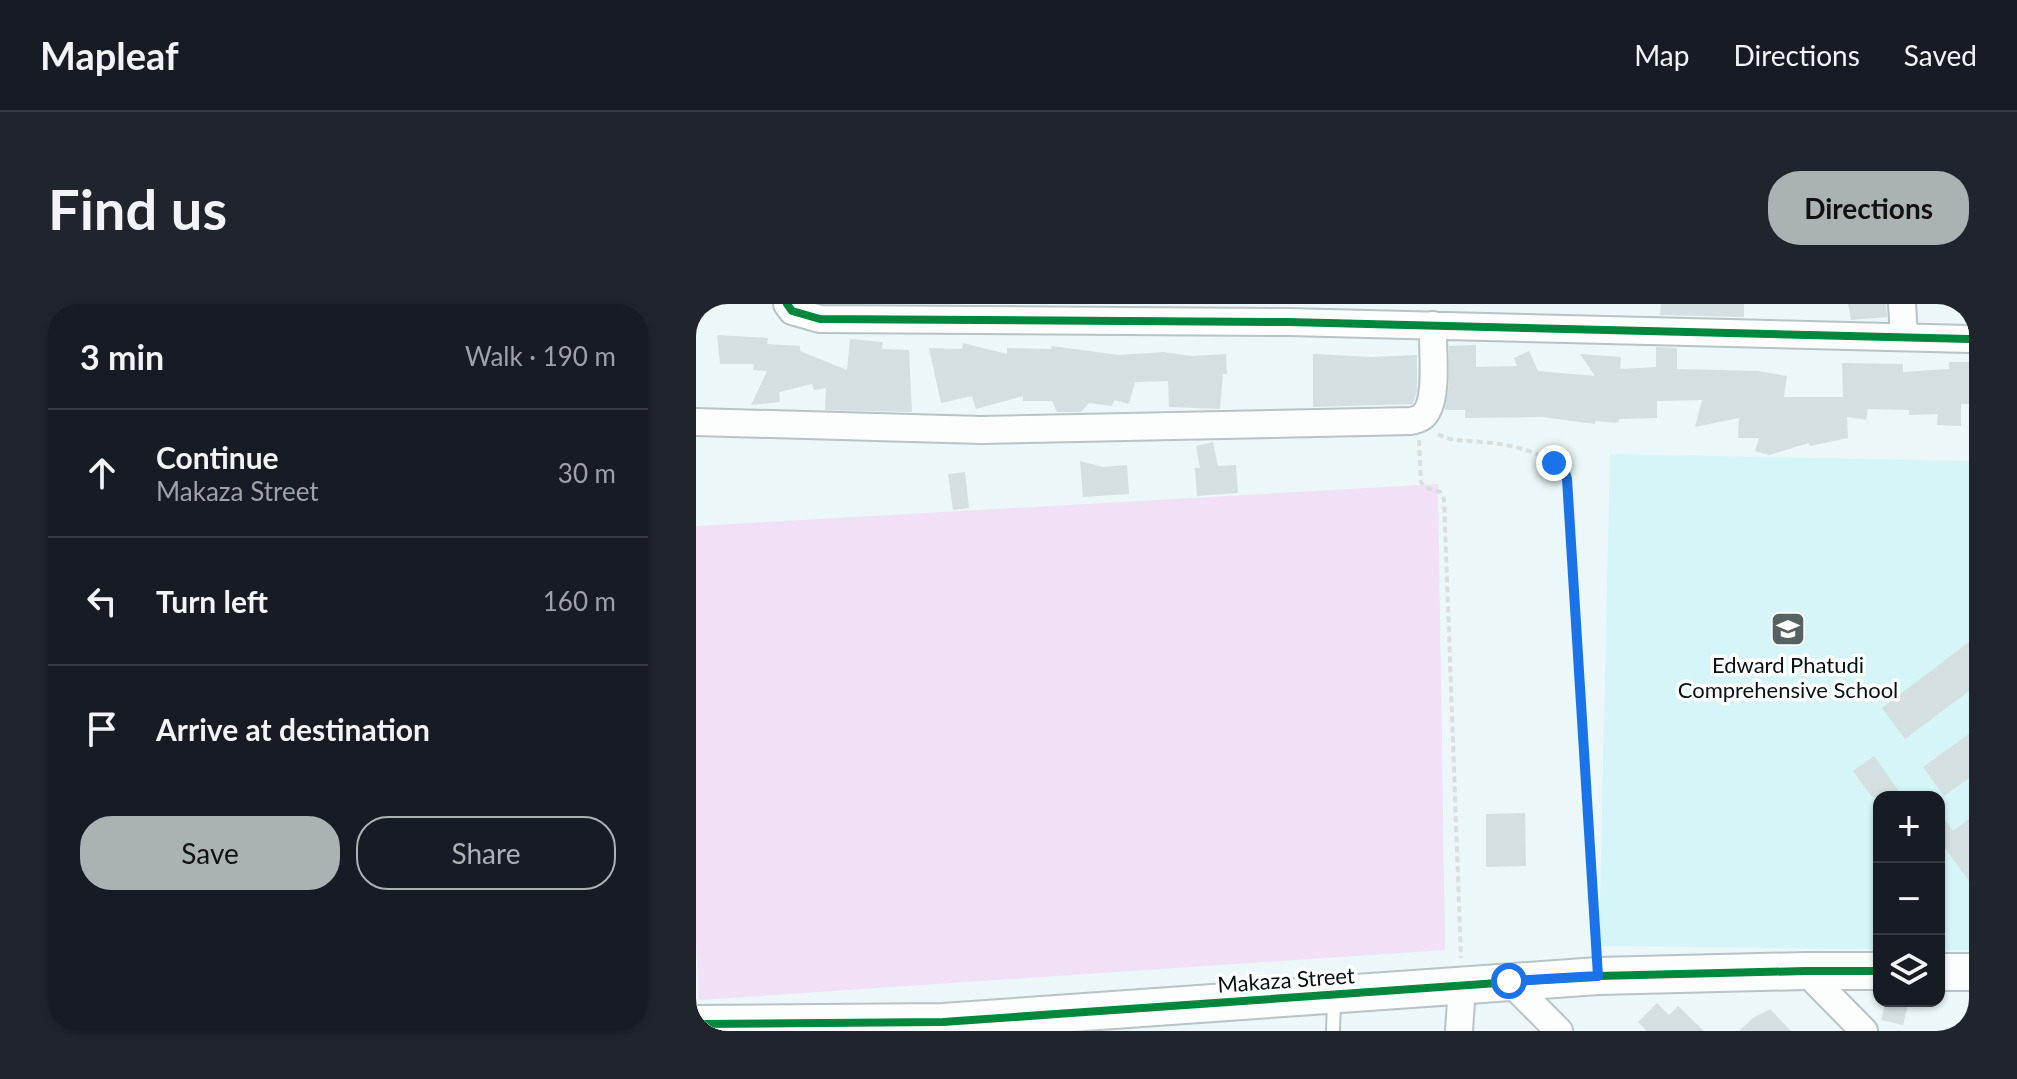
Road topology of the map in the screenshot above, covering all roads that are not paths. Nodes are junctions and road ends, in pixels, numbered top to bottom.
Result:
1 (787, 304) edge
2 (1902, 304) edge
3 (1289, 313) edge
4 (1447, 318) edge
5 (1904, 337) junction
6 (1969, 339) edge
7 (696, 422) edge
8 (1805, 971) junction
9 (1873, 971) edge
10 (1945, 972) edge
11 (1969, 972) edge
12 (1509, 981) junction
13 (1462, 986) junction
14 (1334, 994) junction
15 (1044, 1023) edge
16 (696, 1024) edge
17 (944, 1026) edge
18 (1333, 1031) edge
19 (1459, 1031) edge
20 (1559, 1031) edge
21 (1864, 1031) edge

1 - 3 street
2 - 5 street
3 - 4 street
4 - 5 street
4 - 7 street
5 - 6 street
8 - 9 street, Makaza Street
8 - 12 street, Makaza Street
8 - 21 street
10 - 11 street
12 - 13 street, Makaza Street
12 - 20 street
13 - 14 street, Makaza Street
13 - 19 street
14 - 15 street, Makaza Street
14 - 18 lane, Makaza Street
15 - 17 street, Makaza Street
16 - 17 street, Makaza Street

